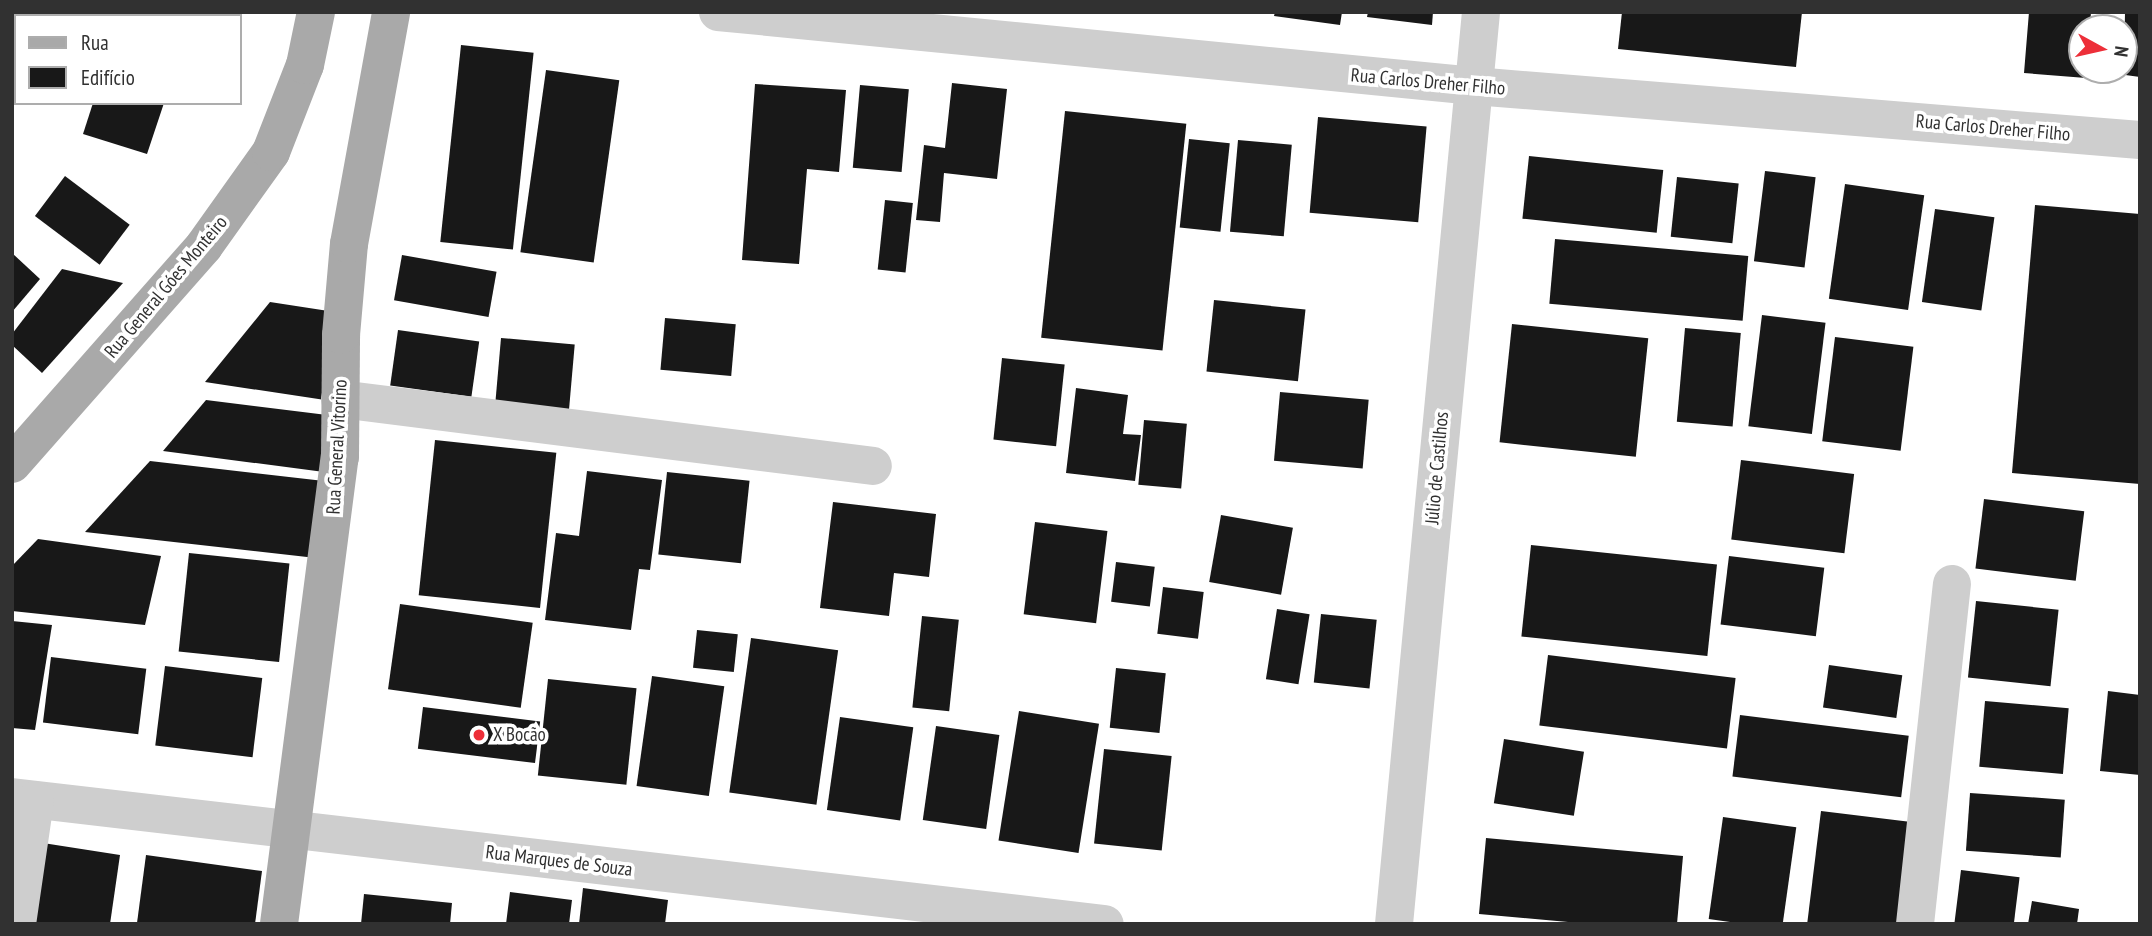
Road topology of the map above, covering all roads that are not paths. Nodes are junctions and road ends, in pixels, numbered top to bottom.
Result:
1 (316, 12) edge
2 (391, 12) edge
3 (718, 12) edge
4 (1481, 12) edge
5 (1474, 86) junction
6 (2140, 140) edge
7 (340, 399) junction
8 (12, 464) edge
9 (873, 466) dead end
10 (1952, 584) dead end
11 (23, 798) edge
12 (290, 830) junction
13 (17, 924) edge
14 (279, 924) edge
15 (1105, 924) edge
16 (1394, 924) edge
17 (1915, 924) edge

1 - 8 main road, Rua General Góes Monteiro
2 - 7 main road, Rua General Vitorino
3 - 5 street, Rua Carlos Dreher Filho
4 - 5 street, Júlio de Castilhos
5 - 6 street, Rua Carlos Dreher Filho
5 - 16 street, Júlio de Castilhos
7 - 9 street
7 - 12 main road, Rua General Vitorino
10 - 17 street
11 - 12 street, Rua Marques de Souza
11 - 13 street
12 - 14 main road, Rua General Vitorino
12 - 15 street, Rua Marques de Souza

